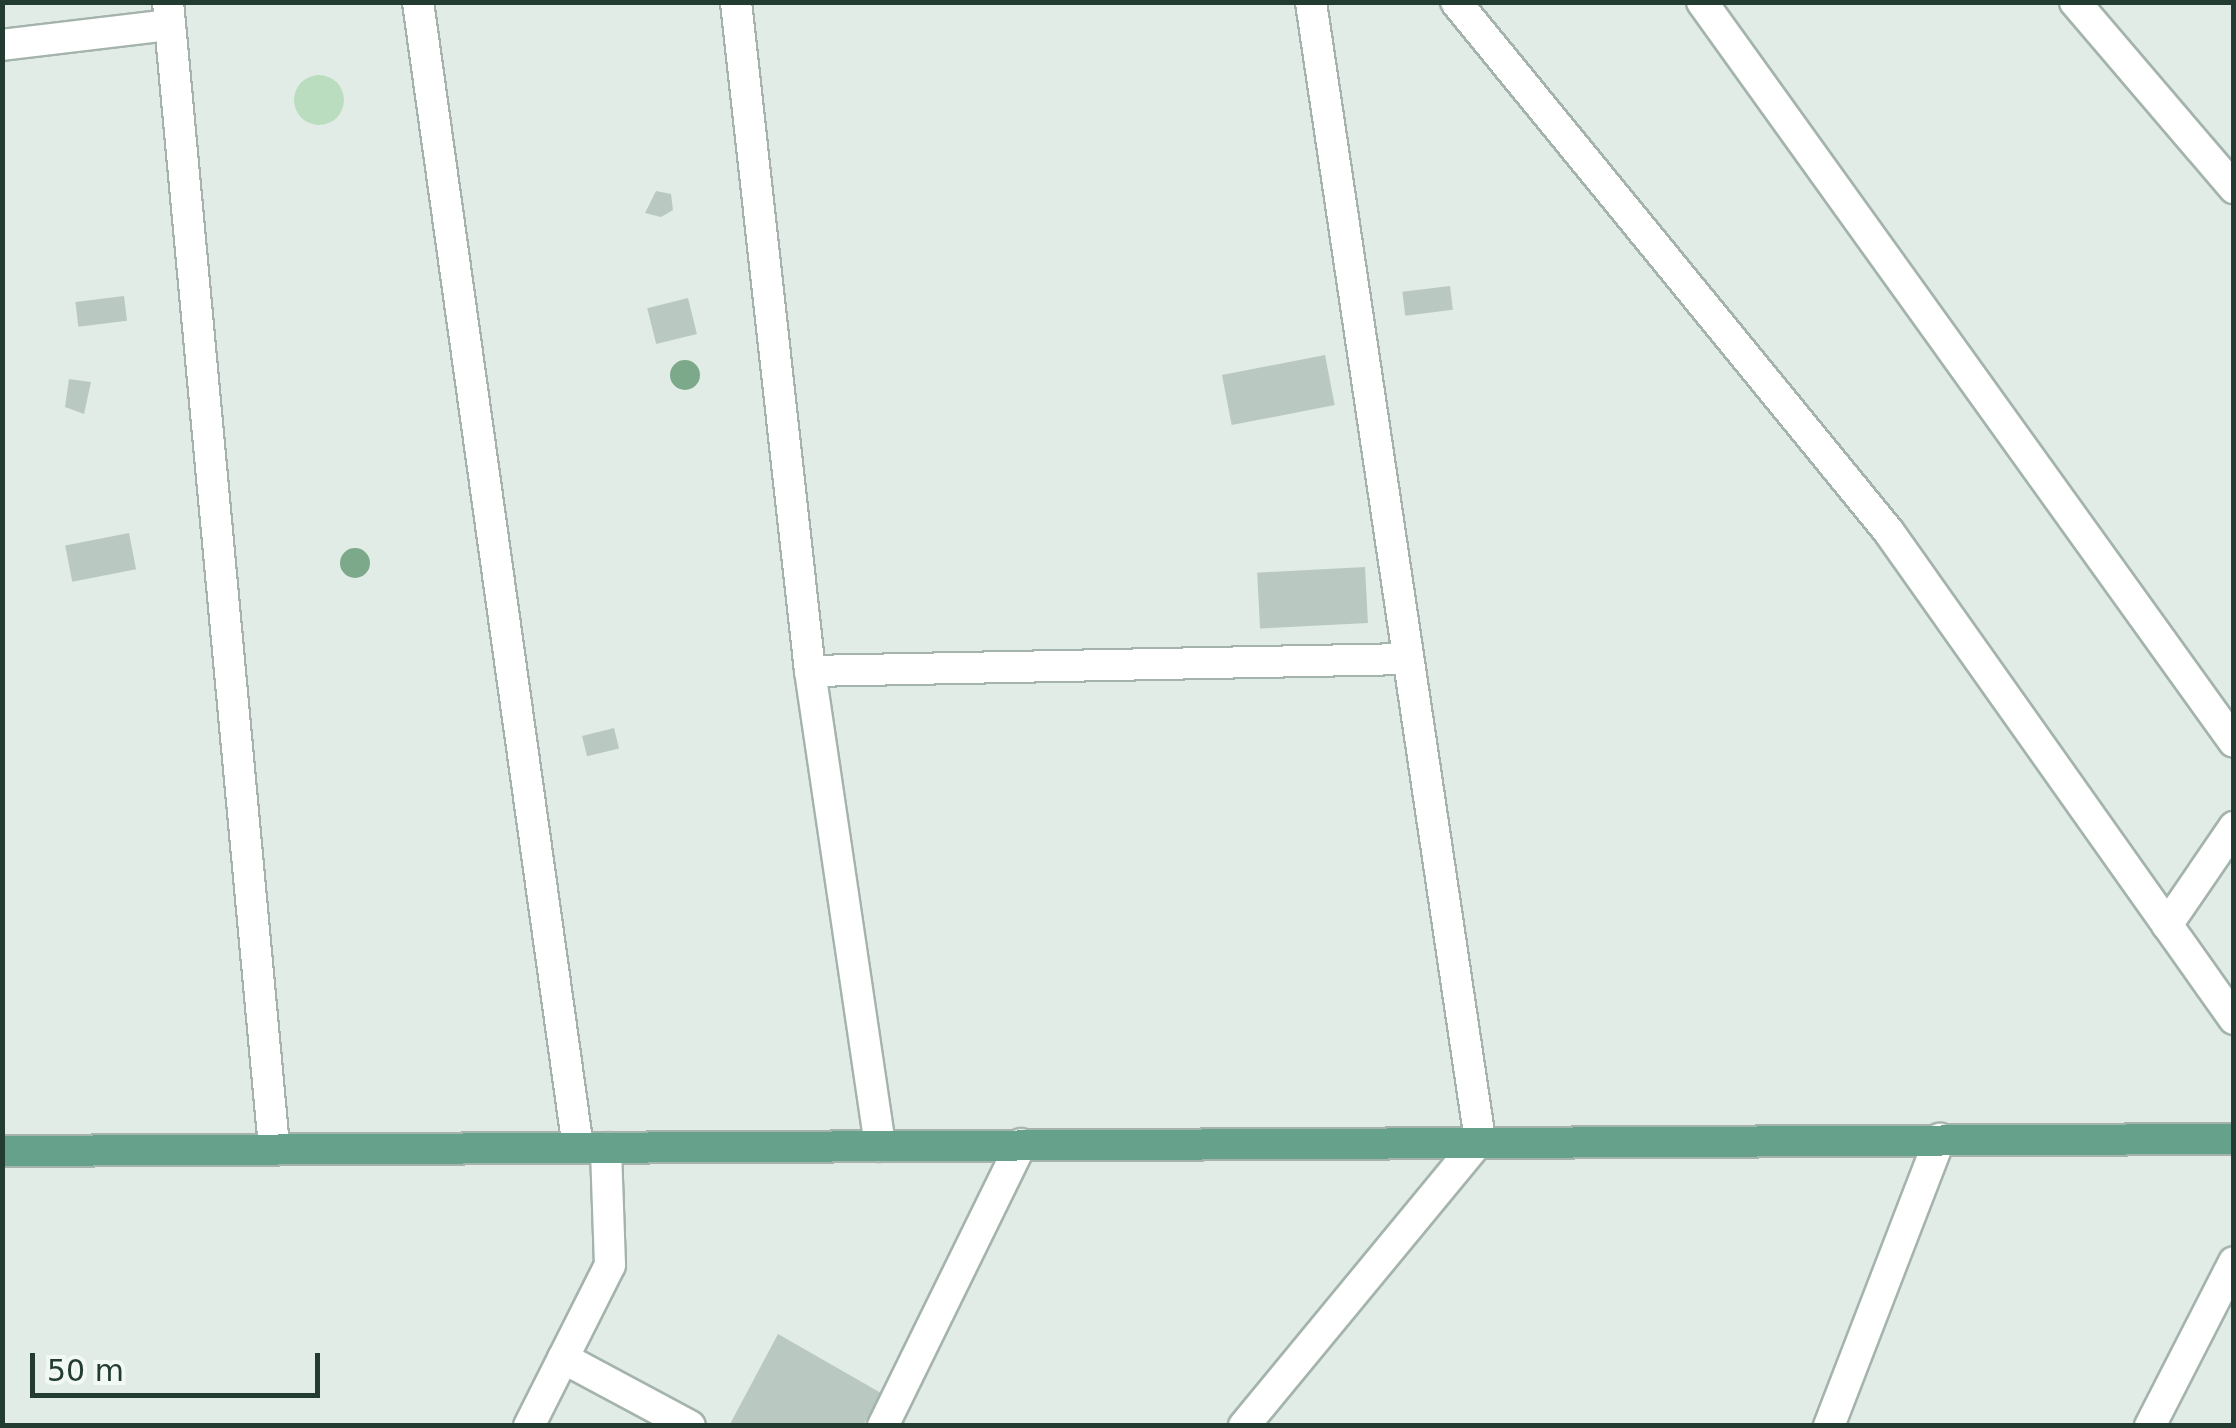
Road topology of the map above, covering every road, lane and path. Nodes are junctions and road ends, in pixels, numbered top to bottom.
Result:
1 (418, 2) edge
2 (736, 2) edge
3 (1311, 2) edge
4 (1456, 2) edge
5 (1702, 2) edge
6 (2076, 2) edge
7 (169, 14) edge
8 (2, 45) edge
9 (2234, 188) edge
10 (1408, 659) junction
11 (810, 671) junction
12 (2234, 742) edge
13 (2234, 827) edge
14 (2167, 925) junction
15 (2234, 1019) edge
16 (2234, 1139) edge
17 (1480, 1140) junction
18 (1940, 1140) junction
19 (1021, 1144) junction
20 (274, 1146) junction
21 (880, 1146) junction
22 (592, 1148) junction
23 (2, 1151) edge
24 (2234, 1262) edge
25 (563, 1358) junction
26 (1256, 1422) edge
27 (529, 1426) edge
28 (690, 1426) edge
29 (883, 1426) edge
30 (1829, 1426) edge
31 (2150, 1426) edge

1 - 22 street
2 - 11 street
3 - 10 street
4 - 14 street
5 - 12 street
6 - 9 street
7 - 8 street
7 - 20 street
10 - 11 street
10 - 17 street
11 - 21 street
13 - 14 street
14 - 15 street
16 - 18 main road
17 - 18 main road
17 - 19 main road
17 - 26 street
18 - 30 street
19 - 21 main road
19 - 29 street
20 - 22 main road
20 - 23 main road
21 - 22 main road
22 - 25 street
24 - 31 street
25 - 27 street
25 - 28 street

